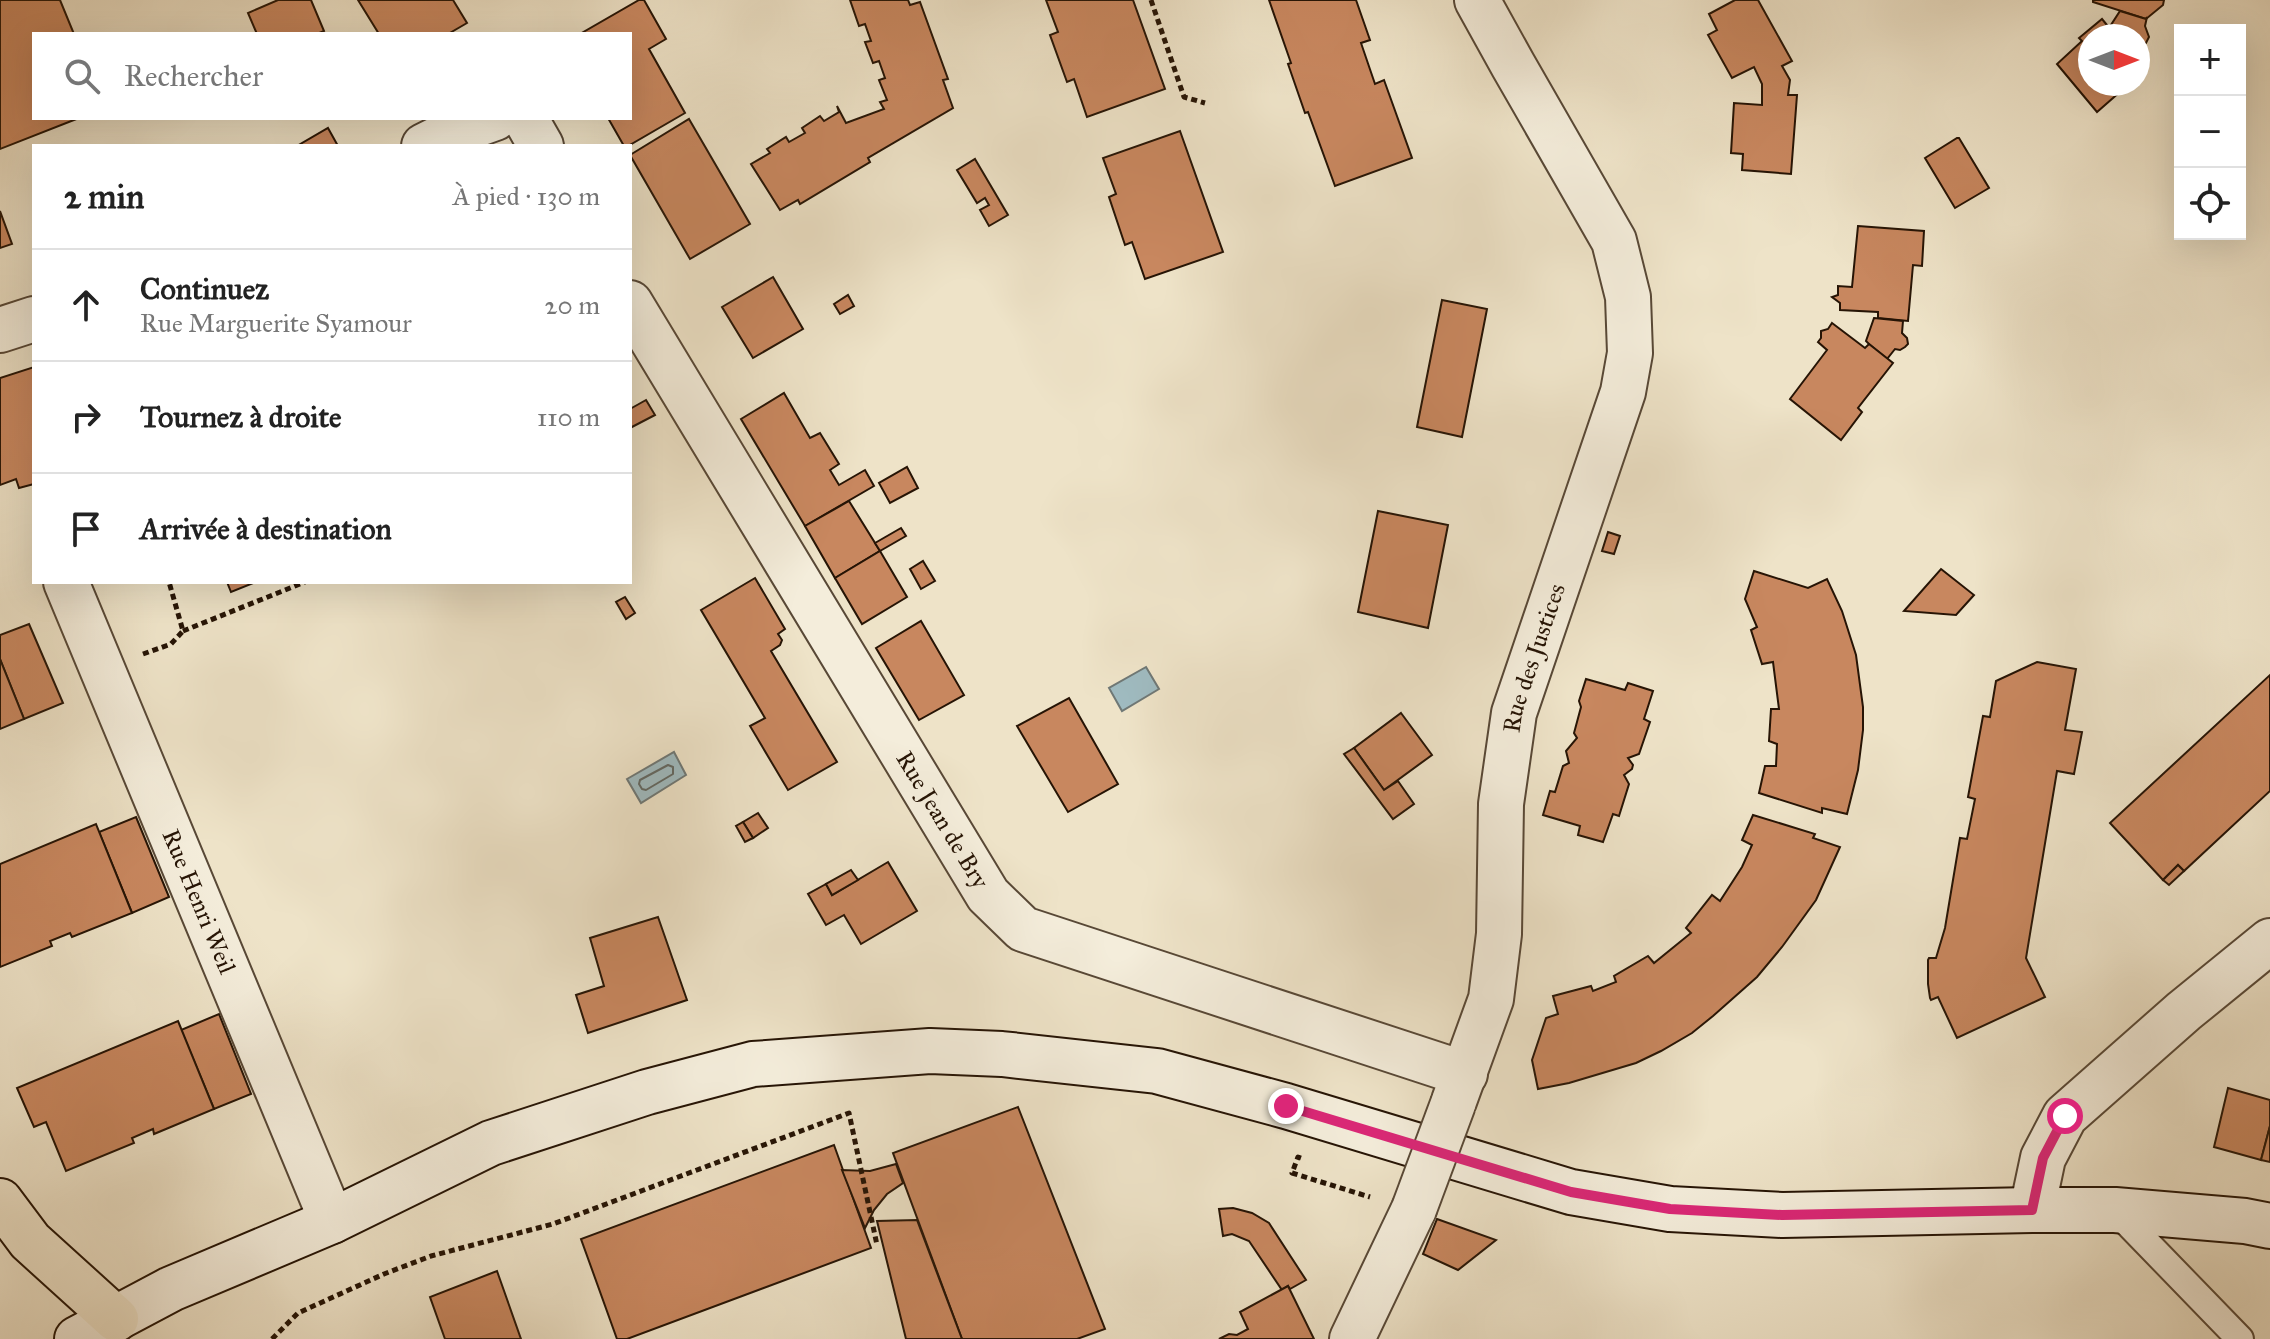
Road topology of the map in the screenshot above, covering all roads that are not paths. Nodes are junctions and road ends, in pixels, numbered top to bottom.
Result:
1 (1477, 0) edge
2 (489, 120) edge
3 (526, 120) edge
4 (428, 144) edge
5 (540, 144) edge
6 (632, 306) edge
7 (32, 320) edge
8 (0, 330) edge
9 (67, 584) edge
10 (2270, 941) edge
11 (1459, 1089) junction
12 (0, 1201) edge
13 (2032, 1210) junction
14 (2115, 1210) junction
15 (332, 1221) junction
16 (2270, 1226) edge
17 (116, 1319) junction
18 (77, 1339) edge
19 (1352, 1339) edge
20 (2240, 1339) edge

1 - 11 street, Rue des Justices
2 - 4 street
3 - 5 street
6 - 11 street, Rue Jean de Bry
7 - 8 street
9 - 15 street, Rue Henri Weil
10 - 13 street
11 - 19 street, Rue des Justices, bridge
12 - 17 main road
13 - 14 street
13 - 15 street
14 - 16 street
14 - 20 lane
15 - 17 street
17 - 18 street

